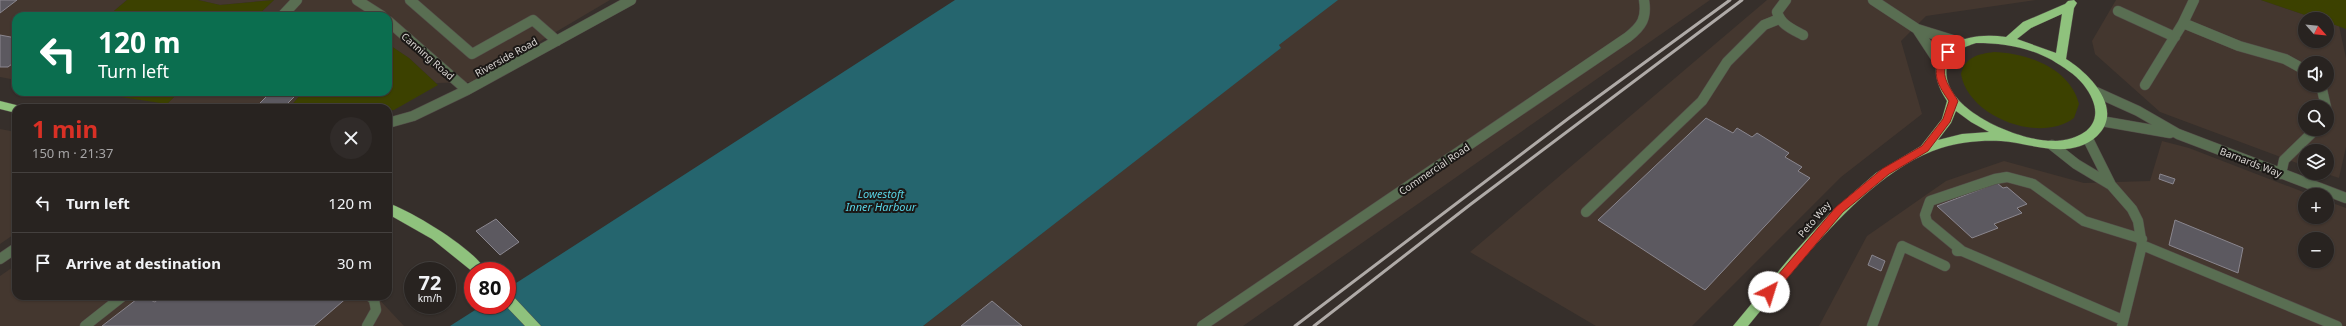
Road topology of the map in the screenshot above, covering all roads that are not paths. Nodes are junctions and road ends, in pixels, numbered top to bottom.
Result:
1 (297, 0) edge
2 (357, 0) edge
3 (410, 0) edge
4 (631, 0) edge
5 (1644, 0) edge
6 (1786, 0) edge
7 (1873, 0) edge
8 (2194, 0) edge
9 (2072, 3) edge
10 (2118, 11) dead end
11 (286, 12) edge
12 (376, 12) edge
13 (1779, 19) junction
14 (2183, 23) junction
15 (392, 24) edge
16 (1917, 29) junction
17 (1804, 35) dead end
18 (2175, 36) junction
19 (557, 41) junction
20 (2008, 41) junction
21 (1962, 43) junction
22 (2060, 60) junction
23 (1940, 64) junction
24 (2298, 66) edge
25 (2145, 85) dead end
26 (467, 90) junction
27 (2096, 92) junction
28 (1953, 101) junction
29 (0, 105) edge
30 (12, 108) edge
31 (2101, 122) junction
32 (392, 123) edge
33 (2178, 134) junction
34 (2309, 136) edge
35 (2011, 137) junction
36 (2087, 137) junction
37 (2052, 145) junction
38 (1925, 149) junction
39 (2281, 174) junction
40 (2111, 185) junction
41 (2346, 198) edge
42 (392, 210) edge
43 (1586, 212) dead end
44 (2142, 242) junction
45 (12, 251) edge
46 (0, 259) edge
47 (471, 262) edge
48 (1945, 266) dead end
49 (118, 300) edge
50 (374, 300) edge
51 (516, 308) edge
52 (2123, 323) edge
53 (85, 326) edge
54 (367, 326) edge
55 (534, 326) edge
56 (1202, 326) edge
57 (1740, 326) edge
58 (1872, 326) edge
59 (2337, 326) edge

1 - 11 street
2 - 12 street
3 - 19 street
4 - 19 street, Riverside Road
5 - 56 street, Commercial Road
6 - 13 street
7 - 16 street
8 - 14 street
9 - 20 highway
9 - 22 highway
10 - 18 street
13 - 17 street
13 - 43 street
14 - 18 street
14 - 24 street
15 - 26 street, Canning Road
16 - 21 street
16 - 23 street
18 - 25 street
19 - 26 street, Riverside Road
20 - 21 highway
20 - 22 highway
21 - 23 highway
22 - 27 highway
23 - 28 highway
26 - 32 street, Riverside Road
27 - 31 highway
27 - 33 street, Barnards Way
28 - 35 highway
28 - 38 highway, Peto Way
29 - 30 highway
31 - 33 street, Barnards Way
31 - 36 highway
33 - 39 street, Barnards Way
34 - 39 street
35 - 37 highway
35 - 38 highway, Peto Way
36 - 37 highway
36 - 40 street
37 - 40 street
38 - 57 highway, Peto Way
39 - 41 street, Barnards Way
40 - 44 street
42 - 47 highway
44 - 52 street
44 - 52 street
44 - 59 street
45 - 46 street
48 - 58 street
49 - 53 street
50 - 54 street
51 - 55 highway

